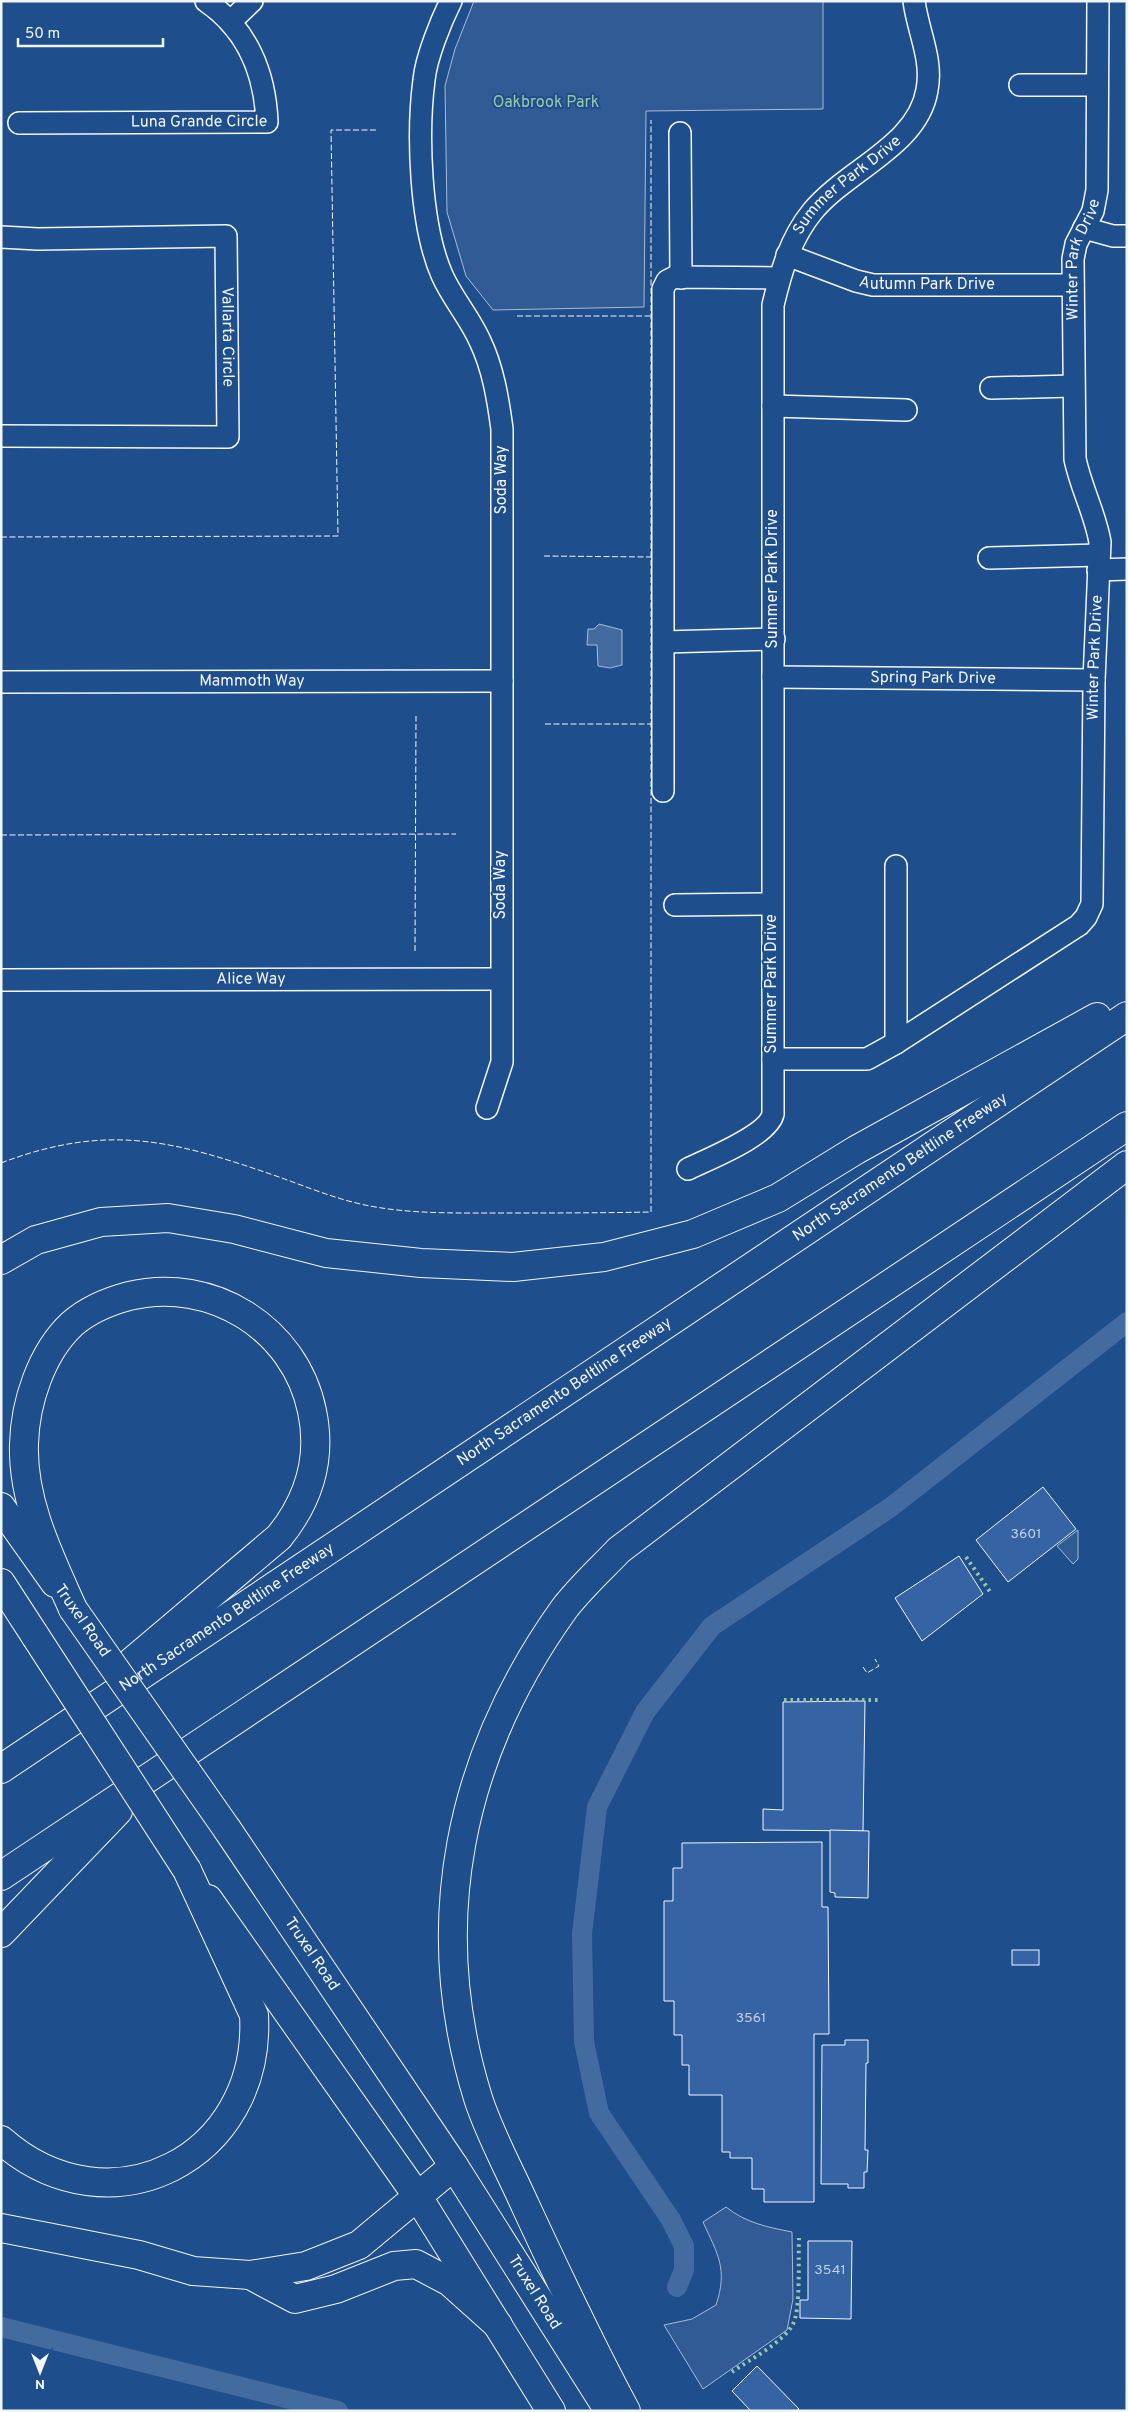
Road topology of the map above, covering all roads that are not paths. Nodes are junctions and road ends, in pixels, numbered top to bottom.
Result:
1 (206, 1) edge
2 (252, 1) edge
3 (452, 1) edge
4 (914, 1) edge
5 (1098, 1) edge
6 (230, 22) junction
7 (1097, 84) junction
8 (1020, 85) dead end
9 (20, 123) dead end
10 (680, 133) dead end
11 (1084, 228) junction
12 (1127, 236) edge
13 (1, 237) edge
14 (787, 255) junction
15 (681, 278) junction
16 (779, 278) junction
17 (1073, 284) junction
18 (1073, 386) junction
19 (991, 388) dead end
20 (773, 406) junction
21 (906, 410) dead end
22 (1, 436) edge
23 (989, 558) dead end
24 (1099, 563) junction
25 (1127, 569) edge
26 (774, 638) junction
27 (664, 642) junction
28 (773, 677) junction
29 (1094, 680) junction
30 (502, 681) junction
31 (1, 682) edge
32 (663, 791) dead end
33 (896, 866) dead end
34 (772, 904) junction
35 (675, 905) dead end
36 (501, 979) junction
37 (1, 980) edge
38 (1127, 1000) edge
39 (1127, 1016) edge
40 (896, 1043) junction
41 (772, 1059) junction
42 (487, 1108) dead end
43 (1127, 1126) edge
44 (1127, 1165) edge
45 (688, 1169) dead end
46 (1, 1260) edge
47 (1, 1507) edge
48 (1, 1583) edge
49 (73, 1609) junction
50 (9, 1764) edge
51 (155, 1772) junction
52 (188, 1870) junction
53 (1, 1876) edge
54 (1, 1932) edge
55 (1, 2140) edge
56 (454, 2166) junction
57 (418, 2197) junction
58 (1, 2228) edge
59 (250, 2275) junction
60 (498, 2325) junction
61 (551, 2411) edge
62 (609, 2411) edge
63 (626, 2411) edge

1 - 6 street, Luna Grande Circle
2 - 6 street
3 - 30 street, Soda Way
4 - 14 street, Summer Park Drive
5 - 7 street, Winter Park Drive
6 - 9 street, Luna Grande Circle
7 - 8 street
7 - 11 street, Winter Park Drive
10 - 15 street
11 - 12 street
11 - 17 street, Winter Park Drive
13 - 22 street, Vallarta Circle
14 - 16 street, Summer Park Drive
14 - 17 street, Autumn Park Drive
15 - 16 street
15 - 27 street
16 - 20 street, Summer Park Drive
17 - 18 street, Winter Park Drive
18 - 19 street
18 - 24 street, Winter Park Drive
20 - 21 street
20 - 26 street, Summer Park Drive
23 - 24 street
24 - 25 street
24 - 29 street, Winter Park Drive
26 - 27 street
26 - 28 street, Summer Park Drive
27 - 32 street
28 - 29 street, Spring Park Drive
28 - 34 street, Summer Park Drive
29 - 40 street, Winter Park Drive
30 - 31 street, Mammoth Way
30 - 36 street, Soda Way
33 - 40 street
34 - 35 street
34 - 41 street, Summer Park Drive
36 - 37 street, Alice Way
36 - 42 street, Soda Way
38 - 46 main road
39 - 50 main road, North Sacramento Beltline Freeway
40 - 41 street, Winter Park Drive
41 - 45 street, Summer Park Drive
43 - 51 main road
44 - 63 main road
47 - 49 main road, Truxel Road
48 - 52 main road, bridge
49 - 50 main road
49 - 56 main road, Truxel Road, bridge
51 - 53 main road
51 - 54 main road
52 - 55 main road
52 - 57 main road
56 - 57 main road
56 - 62 main road, Truxel Road
57 - 59 main road
57 - 60 main road
58 - 59 main road
59 - 60 main road
60 - 61 main road

